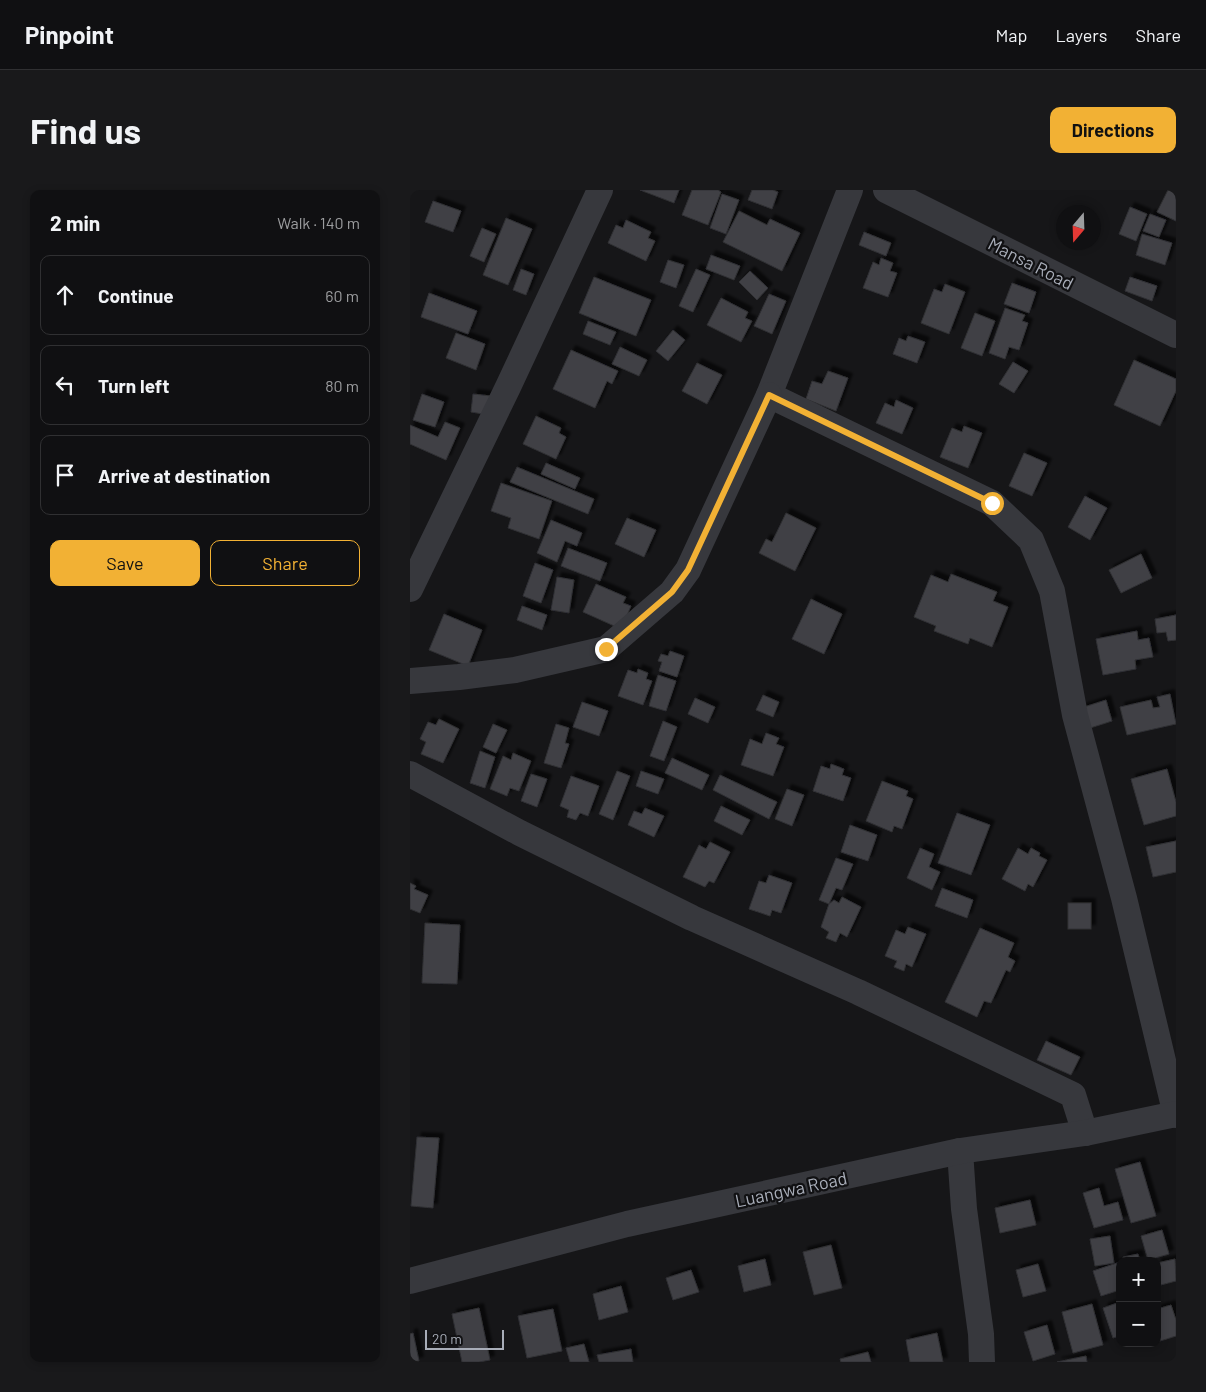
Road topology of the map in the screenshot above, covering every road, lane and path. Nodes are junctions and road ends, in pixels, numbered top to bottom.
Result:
1 (600, 190) edge
2 (850, 190) edge
3 (886, 190) edge
4 (1176, 336) edge
5 (769, 395) junction
6 (410, 589) edge
7 (410, 680) edge
8 (410, 774) edge
9 (1176, 1114) edge
10 (1086, 1133) junction
11 (960, 1151) junction
12 (410, 1280) edge
13 (982, 1362) edge

1 - 6 street
2 - 5 street
3 - 4 street, Mansa Road
5 - 7 street
5 - 9 street
8 - 10 street
9 - 10 street, Luangwa Road
10 - 11 street, Luangwa Road
11 - 12 street, Luangwa Road
11 - 13 street

